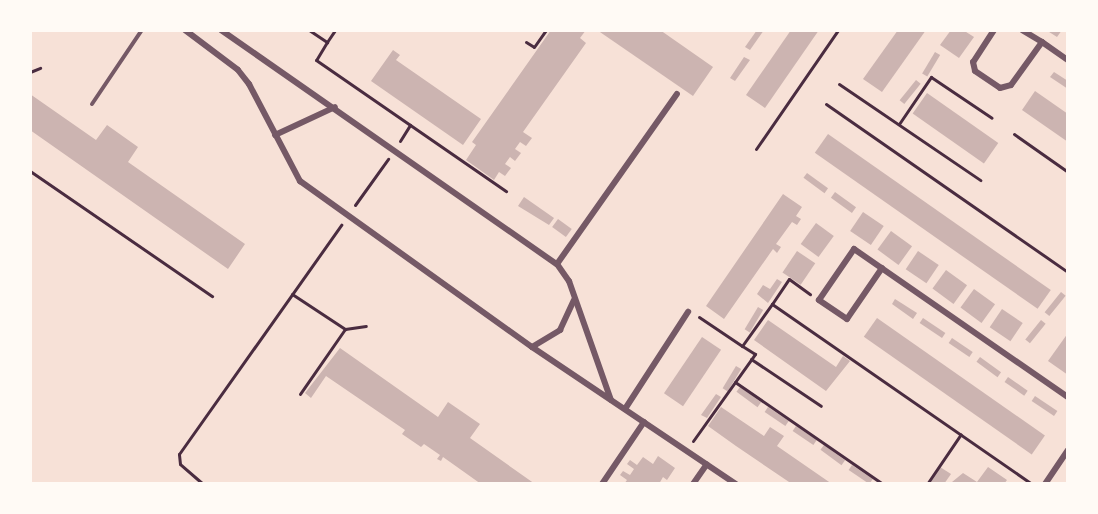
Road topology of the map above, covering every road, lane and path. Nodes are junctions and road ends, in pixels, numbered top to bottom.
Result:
1 (142, 30) edge
2 (185, 30) edge
3 (220, 30) edge
4 (309, 30) edge
5 (335, 30) edge
6 (546, 30) edge
7 (838, 30) edge
8 (994, 30) edge
9 (1022, 30) edge
10 (327, 42) junction
11 (526, 42) dead end
12 (1042, 42) junction
13 (1068, 60) edge
14 (40, 68) dead end
15 (30, 72) edge
16 (839, 84) dead end
17 (676, 94) dead end
18 (826, 104) dead end
19 (92, 105) dead end
20 (334, 107) junction
21 (992, 118) dead end
22 (899, 124) junction
23 (411, 125) junction
24 (1014, 134) dead end
25 (275, 135) junction
26 (394, 149) junction
27 (756, 149) dead end
28 (30, 171) edge
29 (1068, 172) edge
30 (980, 180) dead end
31 (506, 191) dead end
32 (348, 215) junction
33 (557, 264) junction
34 (882, 268) junction
35 (1068, 272) edge
36 (292, 294) junction
37 (212, 296) dead end
38 (574, 300) junction
39 (819, 300) junction
40 (772, 304) junction
41 (689, 312) joint
42 (366, 326) dead end
43 (345, 329) junction
44 (742, 346) junction
45 (532, 347) junction
46 (751, 359) junction
47 (735, 382) junction
48 (300, 394) dead end
49 (1068, 397) edge
50 (611, 400) junction
51 (821, 406) dead end
52 (625, 409) junction
53 (644, 422) junction
54 (961, 434) junction
55 (687, 450) junction
56 (1068, 450) edge
57 (707, 464) junction
58 (203, 484) edge
59 (602, 484) edge
60 (693, 484) edge
61 (736, 484) edge
62 (883, 484) edge
63 (927, 484) edge
64 (1032, 484) edge
65 (1045, 484) edge

1 - 19 lane
2 - 25 street
3 - 20 street
4 - 10 path
5 - 10 path
6 - 11 path
7 - 27 path
8 - 12 street
9 - 12 street
10 - 23 path
12 - 13 street
14 - 15 path
16 - 22 path
17 - 33 street
18 - 35 path
20 - 25 street
20 - 26 street
21 - 22 path
22 - 30 path
23 - 26 path
23 - 31 path
24 - 29 path
25 - 32 street
26 - 32 path
26 - 33 street
28 - 37 path
32 - 36 path
32 - 45 street
33 - 38 street
34 - 39 street
34 - 39 street
34 - 49 street
36 - 43 path
36 - 58 path
38 - 45 street
38 - 50 street
39 - 40 path
40 - 44 path
40 - 54 path
41 - 44 path
41 - 52 street
42 - 43 path
43 - 48 path
44 - 46 path
45 - 50 street
46 - 47 path
46 - 51 path
47 - 55 path
47 - 62 path
50 - 52 street
52 - 53 street
53 - 55 street
53 - 59 street
54 - 63 path
54 - 64 path
55 - 57 street
56 - 65 street
57 - 60 street
57 - 61 street

